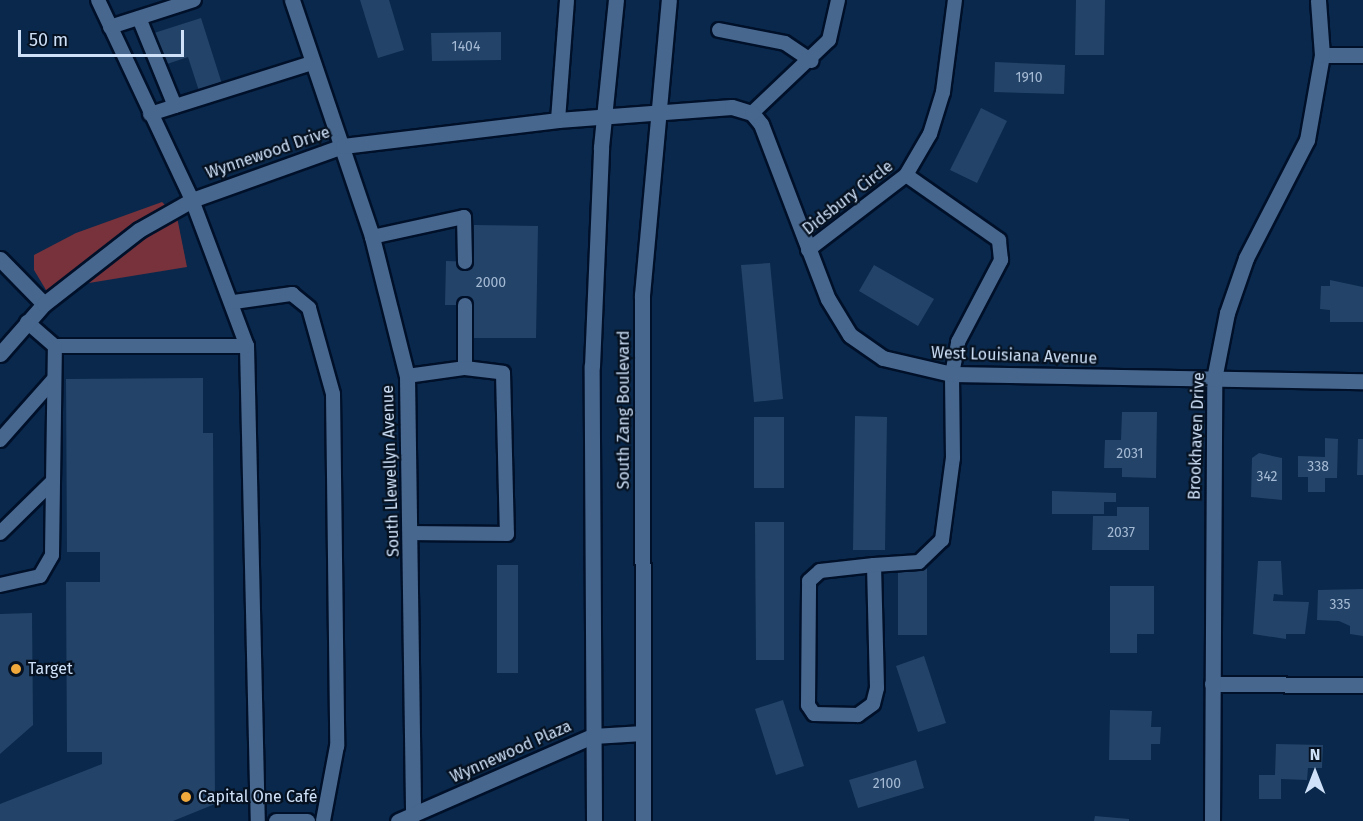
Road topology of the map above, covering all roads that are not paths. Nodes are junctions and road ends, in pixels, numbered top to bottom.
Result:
1 (98, 0) edge
2 (194, 0) edge
3 (292, 0) edge
4 (567, 0) edge
5 (616, 0) edge
6 (669, 0) edge
7 (838, 0) edge
8 (955, 0) edge
9 (1318, 0) edge
10 (139, 18) junction
11 (110, 27) junction
12 (719, 30) dead end
13 (1322, 55) junction
14 (1363, 55) edge
15 (812, 61) junction
16 (312, 63) junction
17 (175, 106) junction
18 (657, 110) junction
19 (752, 112) junction
20 (150, 114) junction
21 (604, 115) junction
22 (558, 120) junction
23 (343, 146) junction
24 (906, 176) junction
25 (192, 200) junction
26 (372, 237) junction
27 (808, 250) junction
28 (0, 259) edge
29 (465, 262) dead end
30 (234, 302) junction
31 (44, 304) junction
32 (465, 305) dead end
33 (27, 322) junction
34 (55, 346) junction
35 (247, 346) junction
36 (0, 354) edge
37 (465, 368) junction
38 (952, 374) junction
39 (407, 376) junction
40 (54, 379) junction
41 (1214, 380) junction
42 (1363, 381) edge
43 (0, 440) edge
44 (53, 481) junction
45 (0, 533) edge
46 (412, 533) junction
47 (874, 565) junction
48 (0, 585) edge
49 (1212, 684) junction
50 (1363, 685) edge
51 (643, 733) junction
52 (593, 736) junction
53 (412, 818) edge
54 (258, 821) edge
55 (276, 821) edge
56 (307, 821) edge
57 (323, 821) edge
58 (398, 821) edge
59 (594, 821) edge
60 (643, 821) edge
61 (1212, 821) edge

1 - 11 lane
2 - 10 lane
3 - 16 street, South Llewellyn Avenue
4 - 22 lane
5 - 21 street, South Zang Boulevard
6 - 18 street, South Zang Boulevard
7 - 15 lane
8 - 24 lane, Didsbury Circle
9 - 13 street, Brookhaven Drive
10 - 11 lane
10 - 17 lane
11 - 20 lane
12 - 15 lane
13 - 14 street
13 - 41 street, Brookhaven Drive
15 - 19 lane
16 - 17 lane
16 - 23 street, South Llewellyn Avenue
17 - 20 lane
18 - 19 street
18 - 21 street
18 - 51 street, South Zang Boulevard
19 - 27 street, West Louisiana Avenue
20 - 25 lane
21 - 22 street, Wynnewood Drive
21 - 52 street, South Zang Boulevard
22 - 23 street, Wynnewood Drive
23 - 25 street, Wynnewood Drive
23 - 26 street, South Llewellyn Avenue
24 - 27 lane, Didsbury Circle
24 - 38 lane
25 - 30 lane
25 - 31 street, Wynnewood Drive
26 - 29 lane
26 - 39 street, South Llewellyn Avenue
27 - 38 street, West Louisiana Avenue
28 - 31 street
30 - 35 lane
30 - 57 lane
31 - 33 street, Wynnewood Drive
32 - 37 lane
33 - 34 lane
33 - 36 street, Wynnewood Drive
34 - 35 lane
34 - 40 lane
35 - 54 lane
37 - 39 lane
37 - 46 lane
38 - 41 street, West Louisiana Avenue
38 - 47 lane
39 - 46 street, South Llewellyn Avenue
40 - 43 lane
40 - 44 lane
41 - 42 street, West Louisiana Avenue
41 - 49 street, Brookhaven Drive
44 - 45 lane
44 - 48 lane
46 - 53 street, South Llewellyn Avenue
47 - 47 lane
49 - 50 street
49 - 61 street, Brookhaven Drive
51 - 52 street, Wynnewood Plaza
51 - 60 street, South Zang Boulevard
52 - 53 street, Wynnewood Plaza
52 - 59 street, South Zang Boulevard
53 - 58 street, Wynnewood Plaza
55 - 56 street

